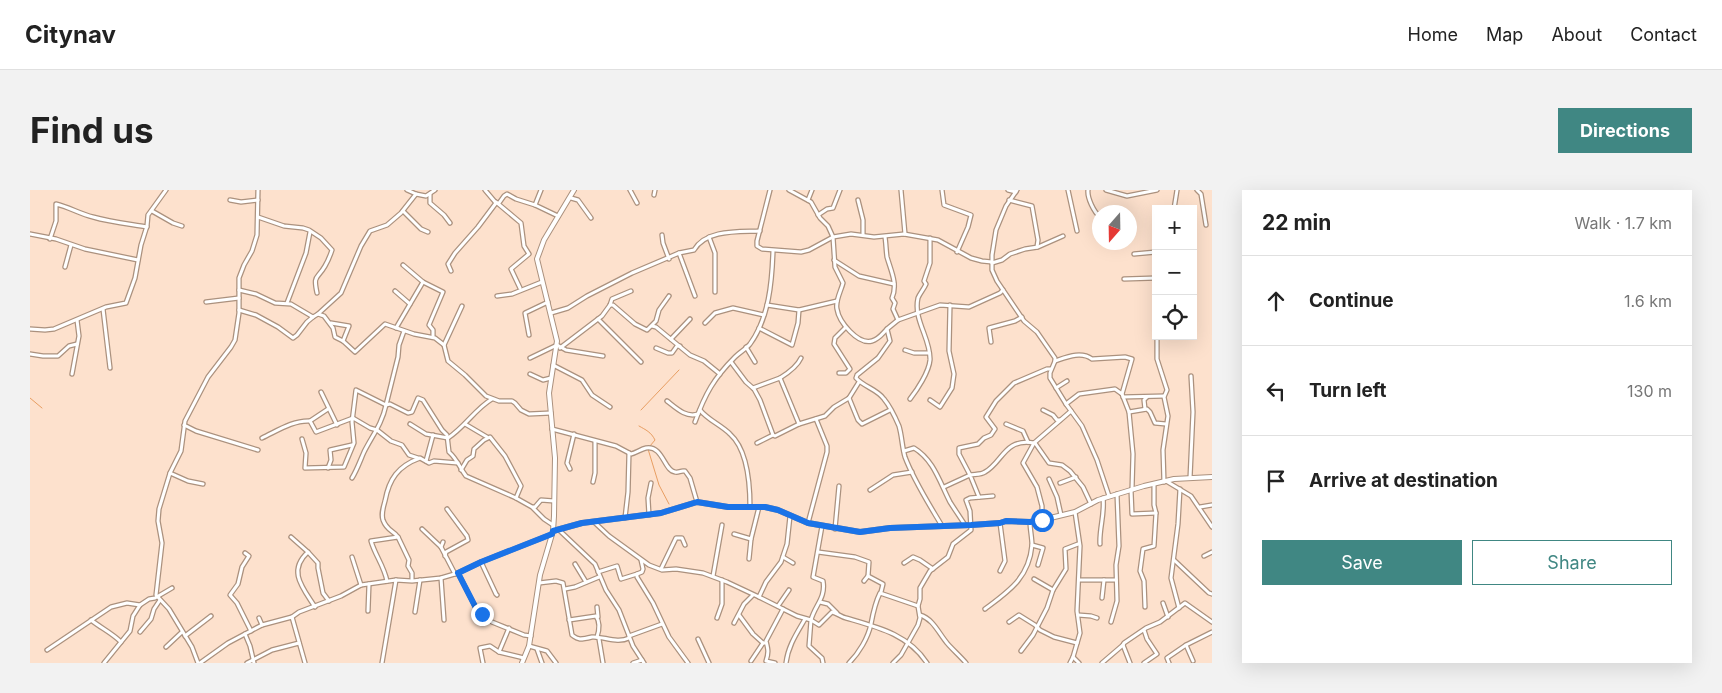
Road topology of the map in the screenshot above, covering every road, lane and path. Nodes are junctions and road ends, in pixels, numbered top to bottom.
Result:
1 (166, 190) edge
2 (258, 190) edge
3 (407, 190) edge
4 (435, 190) edge
5 (485, 190) edge
6 (541, 190) edge
7 (574, 190) edge
8 (630, 190) edge
9 (770, 190) edge
10 (788, 190) edge
11 (812, 190) edge
12 (840, 190) edge
13 (901, 190) edge
14 (942, 190) edge
15 (1008, 190) edge
16 (1068, 190) edge
17 (1088, 190) edge
18 (1106, 190) edge
19 (1157, 190) edge
20 (1177, 190) edge
21 (1197, 190) edge
22 (1017, 191) edge
23 (1117, 192) edge
24 (1201, 192) edge
25 (416, 194) junction
26 (430, 194) junction
27 (571, 198) junction
28 (230, 200) dead end
29 (258, 200) junction
30 (808, 200) junction
31 (858, 200) dead end
32 (1009, 200) junction
33 (497, 203) junction
34 (637, 203) dead end
35 (535, 205) junction
36 (1092, 205) edge
37 (1175, 205) edge
38 (152, 211) junction
39 (403, 211) junction
40 (818, 215) junction
41 (558, 216) junction
42 (258, 217) junction
43 (590, 218) dead end
44 (450, 223) dead end
45 (1206, 225) dead end
46 (182, 226) dead end
47 (147, 228) junction
48 (1077, 231) dead end
49 (310, 232) junction
50 (428, 232) dead end
51 (760, 232) junction
52 (30, 234) edge
53 (905, 234) junction
54 (662, 235) dead end
55 (863, 236) junction
56 (1063, 236) dead end
57 (709, 237) junction
58 (833, 237) junction
59 (885, 237) junction
60 (50, 238) junction
61 (930, 238) junction
62 (72, 244) junction
63 (1037, 247) junction
64 (774, 250) junction
65 (957, 252) junction
66 (1152, 252) edge
67 (679, 254) junction
68 (1134, 254) dead end
69 (669, 258) junction
70 (138, 260) junction
71 (834, 260) junction
72 (992, 262) junction
73 (403, 265) dead end
74 (65, 267) dead end
75 (451, 271) dead end
76 (1152, 278) edge
77 (1124, 279) dead end
78 (239, 282) junction
79 (422, 282) junction
80 (542, 282) junction
81 (894, 284) junction
82 (520, 288) dead end
83 (239, 290) junction
84 (1004, 290) junction
85 (245, 291) junction
86 (395, 291) dead end
87 (630, 291) dead end
88 (715, 292) dead end
89 (317, 293) dead end
90 (497, 296) dead end
91 (669, 296) dead end
92 (695, 296) dead end
93 (238, 298) junction
94 (837, 300) junction
95 (206, 302) dead end
96 (548, 302) junction
97 (287, 303) junction
98 (410, 304) junction
99 (610, 305) junction
100 (767, 305) junction
101 (950, 305) junction
102 (462, 306) dead end
103 (103, 309) junction
104 (239, 309) junction
105 (799, 310) junction
106 (919, 312) junction
107 (551, 313) junction
108 (318, 314) junction
109 (764, 315) junction
110 (314, 317) junction
111 (1022, 317) junction
112 (598, 319) junction
113 (690, 319) dead end
114 (77, 320) junction
115 (898, 320) junction
116 (331, 323) junction
117 (705, 323) dead end
118 (652, 326) junction
119 (396, 328) junction
120 (759, 328) junction
121 (845, 328) junction
122 (30, 329) edge
123 (887, 329) junction
124 (404, 331) junction
125 (528, 335) dead end
126 (433, 336) junction
127 (671, 340) junction
128 (1157, 340) edge
129 (342, 341) junction
130 (991, 342) dead end
131 (77, 344) junction
132 (444, 345) junction
133 (680, 346) junction
134 (559, 347) junction
135 (746, 347) junction
136 (656, 348) dead end
137 (905, 350) dead end
138 (929, 353) junction
139 (30, 354) edge
140 (603, 356) dead end
141 (530, 358) dead end
142 (801, 358) dead end
143 (1055, 361) junction
144 (641, 362) dead end
145 (731, 362) junction
146 (755, 362) dead end
147 (554, 366) junction
148 (110, 368) dead end
149 (1052, 369) junction
150 (839, 373) dead end
151 (72, 374) dead end
152 (530, 374) dead end
153 (720, 374) junction
154 (1191, 376) dead end
155 (551, 378) junction
156 (780, 378) junction
157 (1067, 381) dead end
158 (860, 382) junction
159 (752, 388) junction
160 (1056, 388) junction
161 (321, 392) dead end
162 (1123, 396) junction
163 (1147, 396) junction
164 (1165, 396) junction
165 (849, 398) junction
166 (492, 399) junction
167 (910, 399) dead end
168 (930, 400) dead end
169 (667, 401) dead end
170 (1066, 404) junction
171 (386, 405) junction
172 (610, 407) dead end
173 (328, 409) junction
174 (700, 409) junction
175 (1145, 409) junction
176 (890, 410) junction
177 (1043, 410) dead end
178 (1071, 411) junction
179 (1129, 412) junction
180 (551, 413) junction
181 (698, 414) junction
182 (352, 418) junction
183 (816, 420) junction
184 (1061, 420) junction
185 (309, 421) junction
186 (695, 422) dead end
187 (410, 424) dead end
188 (466, 424) junction
189 (799, 424) junction
190 (1006, 424) dead end
191 (1166, 424) junction
192 (184, 425) junction
193 (337, 425) junction
194 (552, 429) junction
195 (378, 430) junction
196 (574, 434) junction
197 (773, 435) junction
198 (432, 436) junction
199 (487, 437) junction
200 (262, 438) dead end
201 (448, 438) junction
202 (302, 439) dead end
203 (596, 441) junction
204 (1028, 442) junction
205 (756, 443) dead end
206 (353, 444) junction
207 (1034, 444) junction
208 (258, 450) dead end
209 (904, 451) junction
210 (629, 453) junction
211 (418, 458) junction
212 (426, 461) junction
213 (458, 463) junction
214 (328, 468) junction
215 (570, 469) dead end
216 (461, 470) junction
217 (912, 472) junction
218 (170, 473) junction
219 (970, 475) junction
220 (1076, 477) junction
221 (1212, 477) edge
222 (352, 478) dead end
223 (1190, 478) junction
224 (1049, 479) dead end
225 (593, 482) dead end
226 (1165, 482) junction
227 (651, 483) dead end
228 (204, 484) dead end
229 (1060, 484) dead end
230 (1154, 484) junction
231 (839, 486) dead end
232 (944, 487) junction
233 (1180, 488) junction
234 (870, 490) dead end
235 (1131, 490) junction
236 (1116, 494) junction
237 (993, 496) dead end
238 (1109, 496) junction
239 (979, 497) junction
240 (516, 498) junction
241 (1103, 498) junction
242 (554, 501) junction
243 (697, 502) junction
244 (1091, 504) junction
245 (1212, 505) edge
246 (760, 506) junction
247 (532, 507) junction
248 (750, 507) junction
249 (1200, 507) junction
250 (447, 510) dead end
251 (1075, 512) junction
252 (1156, 513) junction
253 (649, 515) junction
254 (1061, 515) junction
255 (790, 516) junction
256 (624, 518) junction
257 (1042, 520) junction
258 (593, 521) junction
259 (1030, 522) junction
260 (808, 523) junction
261 (1000, 523) junction
262 (554, 525) junction
263 (722, 525) dead end
264 (965, 525) junction
265 (971, 525) junction
266 (822, 526) junction
267 (942, 526) junction
268 (1212, 527) edge
269 (422, 529) dead end
270 (835, 529) junction
271 (559, 530) junction
272 (553, 533) junction
273 (734, 534) dead end
274 (291, 537) dead end
275 (398, 537) junction
276 (751, 539) junction
277 (443, 542) dead end
278 (1078, 544) junction
279 (1100, 544) dead end
280 (685, 545) dead end
281 (1032, 545) junction
282 (441, 547) junction
283 (308, 552) junction
284 (818, 552) junction
285 (1212, 552) edge
286 (245, 553) dead end
287 (445, 556) junction
288 (1204, 556) dead end
289 (783, 557) junction
290 (352, 558) dead end
291 (641, 559) junction
292 (749, 559) dead end
293 (1174, 560) junction
294 (481, 562) junction
295 (793, 563) dead end
296 (904, 563) dead end
297 (575, 564) dead end
298 (1038, 565) dead end
299 (933, 569) junction
300 (661, 570) junction
301 (1000, 571) dead end
302 (598, 572) junction
303 (457, 574) junction
304 (637, 574) junction
305 (713, 576) junction
306 (868, 576) junction
307 (599, 577) junction
308 (441, 578) junction
309 (1034, 579) dead end
310 (396, 580) junction
311 (420, 580) junction
312 (722, 580) junction
313 (1080, 580) junction
314 (1104, 580) junction
315 (1116, 580) junction
316 (387, 581) junction
317 (412, 581) junction
318 (864, 581) dead end
319 (586, 582) junction
320 (539, 583) junction
321 (369, 584) junction
322 (361, 585) junction
323 (172, 588) dead end
324 (565, 589) junction
325 (790, 590) dead end
326 (1054, 590) junction
327 (881, 592) junction
328 (1212, 594) edge
329 (497, 595) dead end
330 (753, 595) junction
331 (759, 597) junction
332 (159, 598) junction
333 (1102, 598) dead end
334 (328, 601) junction
335 (820, 602) junction
336 (1163, 602) dead end
337 (140, 605) junction
338 (315, 606) junction
339 (778, 606) junction
340 (918, 606) junction
341 (597, 607) dead end
342 (1145, 608) dead end
343 (1179, 608) junction
344 (783, 609) junction
345 (985, 609) dead end
346 (368, 611) dead end
347 (415, 612) dead end
348 (482, 614) dead end
349 (837, 614) junction
350 (739, 615) junction
351 (919, 615) junction
352 (211, 616) dead end
353 (1078, 616) junction
354 (1168, 616) junction
355 (292, 617) junction
356 (259, 618) dead end
357 (598, 618) junction
358 (717, 618) dead end
359 (1097, 618) dead end
360 (805, 619) junction
361 (91, 620) junction
362 (444, 620) dead end
363 (569, 620) junction
364 (811, 620) junction
365 (492, 622) dead end
366 (1009, 622) dead end
367 (1111, 622) dead end
368 (1212, 622) edge
369 (734, 623) dead end
370 (662, 624) junction
371 (262, 625) junction
372 (871, 626) junction
373 (1037, 627) junction
374 (509, 628) junction
375 (1144, 630) junction
376 (251, 631) junction
377 (140, 632) dead end
378 (182, 632) junction
379 (1212, 632) edge
380 (245, 634) junction
381 (185, 636) junction
382 (531, 636) junction
383 (629, 637) junction
384 (598, 638) junction
385 (698, 639) dead end
386 (121, 642) junction
387 (299, 643) junction
388 (764, 643) junction
389 (908, 643) junction
390 (1077, 643) junction
391 (1123, 645) junction
392 (1186, 645) junction
393 (529, 646) junction
394 (166, 647) dead end
395 (538, 649) junction
396 (47, 650) dead end
397 (499, 652) junction
398 (1021, 652) dead end
399 (1072, 657) junction
400 (525, 658) junction
401 (253, 661) edge
402 (643, 661) edge
403 (751, 661) dead end
404 (1193, 661) dead end
405 (708, 662) edge
406 (766, 662) edge
407 (104, 663) edge
408 (199, 663) edge
409 (247, 663) edge
410 (305, 663) edge
411 (382, 663) edge
412 (483, 663) edge
413 (522, 663) edge
414 (542, 663) edge
415 (556, 663) edge
416 (603, 663) edge
417 (633, 663) edge
418 (688, 663) edge
419 (702, 663) edge
420 (775, 663) edge
421 (786, 663) edge
422 (823, 663) edge
423 (849, 663) edge
424 (893, 663) edge
425 (927, 663) edge
426 (966, 663) edge
427 (1070, 663) edge
428 (1079, 663) edge
429 (1102, 663) edge
430 (1130, 663) edge
431 (1144, 663) edge
432 (1168, 663) edge

1 - 38 street
2 - 29 street
3 - 25 street
4 - 26 street
5 - 33 street
6 - 35 street
7 - 27 street
8 - 34 street
9 - 51 street
10 - 30 street
11 - 30 street
12 - 40 street
13 - 53 street
14 - 65 street
15 - 22 street
16 - 48 street
17 - 36 street
18 - 23 street
19 - 23 street
20 - 37 street
21 - 24 street
22 - 32 street
24 - 45 street
25 - 26 street
25 - 39 street
26 - 44 street
27 - 41 street
27 - 43 street
28 - 29 street
29 - 42 street
30 - 40 street
31 - 55 street
32 - 63 street
32 - 72 street
33 - 35 street
33 - 75 street
33 - 82 street
35 - 41 street
38 - 46 street
38 - 47 street
39 - 50 street
39 - 108 street
40 - 58 street
41 - 80 street
42 - 49 street
42 - 78 street
47 - 60 street
47 - 70 street
49 - 89 street
49 - 97 street
51 - 57 street
51 - 64 street
52 - 60 street
53 - 59 street
53 - 61 street
54 - 69 street
55 - 58 street
55 - 59 street
56 - 63 street
57 - 67 street
57 - 88 street
58 - 64 street
58 - 71 street
59 - 81 street
60 - 62 street
61 - 65 street
61 - 106 street
62 - 70 street
62 - 74 street
63 - 72 street
64 - 100 street
65 - 72 street
66 - 68 street
67 - 69 street
67 - 92 street
69 - 107 street
70 - 103 street
71 - 81 street
71 - 94 street
72 - 84 street
73 - 79 street
76 - 77 street
78 - 83 street
78 - 85 street
79 - 98 street
79 - 126 street
80 - 90 street
80 - 96 street
81 - 115 street
83 - 85 street
83 - 93 street
84 - 101 street
84 - 111 street
85 - 97 street
86 - 98 street
87 - 99 street
91 - 118 street
93 - 95 street
93 - 104 street
94 - 105 street
94 - 121 street
96 - 107 street
96 - 125 street
97 - 110 street
98 - 119 street
99 - 112 street
99 - 118 street
100 - 105 street
100 - 109 street
101 - 106 street
101 - 168 street
102 - 132 street
103 - 114 street
103 - 148 street
104 - 110 street
104 - 192 street
105 - 120 street
106 - 115 street
106 - 138 street
107 - 134 street
108 - 110 street
108 - 116 street
109 - 117 street
109 - 120 street
111 - 130 street
111 - 143 street
112 - 134 street
112 - 144 street
113 - 127 street
114 - 122 street
114 - 131 street
115 - 123 street
116 - 129 street
116 - 129 street
118 - 127 street
119 - 124 street
119 - 129 street
120 - 135 street
121 - 123 street
121 - 150 street
123 - 158 street
124 - 126 street
124 - 171 street
126 - 132 street
127 - 133 street
128 - 164 street
131 - 139 street
131 - 151 street
132 - 166 street
133 - 136 street
133 - 153 street
134 - 140 street
134 - 141 street
134 - 147 street
135 - 145 street
135 - 146 street
137 - 138 street
138 - 167 street
142 - 156 street
143 - 149 street
143 - 162 street
145 - 153 street
145 - 159 street
147 - 155 street
147 - 172 street
149 - 160 street
149 - 219 street
152 - 155 street
153 - 174 street
154 - 223 street
155 - 180 street
156 - 159 street
156 - 189 street
157 - 160 street
158 - 165 street
158 - 176 street
159 - 197 street
160 - 170 street
161 - 173 street
162 - 163 street
162 - 170 street
162 - 179 street
163 - 164 street
163 - 175 street
164 - 191 street
165 - 176 street
165 - 183 street
166 - 180 street
166 - 188 street
169 - 181 street
170 - 178 street
171 - 182 street
171 - 195 street
171 - 201 street
173 - 185 street
173 - 193 street
174 - 181 street
174 - 248 street
175 - 179 street
175 - 191 street
176 - 209 street
177 - 184 street
178 - 184 street
178 - 238 street
179 - 235 street
180 - 194 street
181 - 186 street
182 - 193 street
182 - 195 street
182 - 206 street
183 - 189 street
183 - 260 street
184 - 207 street
185 - 193 street
185 - 200 street
187 - 198 street
188 - 199 street
188 - 201 street
189 - 197 street
190 - 204 street
191 - 226 street
192 - 208 street
192 - 218 street
194 - 196 street
194 - 242 street
195 - 211 street
195 - 222 street
196 - 203 street
196 - 215 street
197 - 205 street
198 - 201 street
198 - 212 street
199 - 216 street
199 - 240 street
201 - 213 street
202 - 214 street
203 - 210 street
203 - 225 street
204 - 207 street
204 - 219 street
206 - 214 street
206 - 214 street
207 - 220 street
207 - 257 street
209 - 217 street
209 - 232 street
210 - 243 street
210 - 256 street
211 - 212 street
211 - 275 street
212 - 213 street
213 - 216 street
216 - 240 street
217 - 234 street
217 - 267 street
218 - 228 street
218 - 332 street
219 - 232 street
219 - 239 street
220 - 229 street
220 - 244 street
221 - 223 street
223 - 226 street
224 - 254 street
226 - 230 street
226 - 233 street
227 - 253 street
230 - 235 street
230 - 252 street
231 - 270 street
232 - 264 street
233 - 249 street
233 - 293 street
235 - 236 street
235 - 252 street
236 - 238 street
236 - 315 street
237 - 239 street
238 - 241 street
239 - 265 street
240 - 247 street
241 - 244 street
241 - 279 street
242 - 247 street
242 - 262 street
243 - 248 street
243 - 253 street
244 - 251 street
245 - 249 street
246 - 248 street
246 - 255 street
246 - 276 street
247 - 262 street
249 - 268 street
250 - 287 street
251 - 254 street
251 - 278 street
252 - 342 street
253 - 256 street
254 - 257 street
255 - 260 street
255 - 289 street
256 - 258 street
257 - 259 street
258 - 271 street
258 - 291 street
259 - 261 street
259 - 281 street
260 - 266 street
261 - 265 street
261 - 301 street
262 - 272 street
263 - 305 street
264 - 265 street
264 - 267 street
265 - 299 street
266 - 270 street
266 - 284 street
267 - 270 street
269 - 282 street
271 - 272 street
271 - 302 street
272 - 294 street
272 - 320 street
273 - 276 street
274 - 283 street
275 - 316 street
275 - 317 street
276 - 292 street
277 - 282 street
278 - 313 street
278 - 326 street
280 - 300 street
281 - 298 street
281 - 345 street
282 - 287 street
283 - 334 street
283 - 338 street
284 - 306 street
284 - 335 street
285 - 288 street
286 - 376 street
287 - 303 street
289 - 295 street
289 - 331 street
290 - 322 street
291 - 300 street
291 - 304 street
293 - 328 street
293 - 343 street
294 - 303 street
294 - 329 street
296 - 299 street
297 - 319 street
299 - 340 street
300 - 305 street
302 - 304 street
302 - 307 street
303 - 308 street
303 - 348 street
304 - 370 street
305 - 312 street
306 - 318 street
306 - 327 street
307 - 319 street
307 - 383 street
308 - 311 street
308 - 362 street
309 - 326 street
310 - 316 street
310 - 317 street
310 - 411 street
311 - 317 street
311 - 347 street
312 - 330 street
312 - 358 street
313 - 314 street
313 - 353 street
314 - 315 street
314 - 333 street
315 - 367 street
316 - 321 street
319 - 324 street
320 - 324 street
320 - 382 street
321 - 322 street
321 - 346 street
322 - 334 street
323 - 332 street
324 - 363 street
325 - 339 street
326 - 373 street
327 - 340 street
327 - 372 street
330 - 331 street
330 - 350 street
331 - 339 street
332 - 337 street
332 - 377 street
332 - 378 street
334 - 338 street
335 - 349 street
335 - 364 street
336 - 354 street
337 - 361 street
337 - 386 street
338 - 355 street
339 - 344 street
340 - 351 street
341 - 357 street
343 - 354 street
343 - 368 street
344 - 360 street
344 - 388 street
349 - 364 street
349 - 372 street
350 - 369 street
350 - 388 street
351 - 389 street
351 - 426 street
352 - 381 street
353 - 359 street
353 - 390 street
354 - 375 street
355 - 371 street
355 - 387 street
356 - 371 street
357 - 363 street
357 - 384 street
360 - 364 street
360 - 421 street
361 - 386 street
361 - 396 street
363 - 384 street
364 - 422 street
365 - 374 street
366 - 373 street
370 - 383 street
370 - 418 street
371 - 376 street
372 - 389 street
372 - 423 street
373 - 390 street
373 - 398 street
374 - 382 street
374 - 397 street
375 - 391 street
375 - 431 street
376 - 380 street
378 - 381 street
378 - 394 street
379 - 392 street
380 - 401 street
380 - 408 street
381 - 408 street
382 - 393 street
383 - 384 street
383 - 402 street
384 - 416 street
385 - 405 street
386 - 407 street
387 - 401 street
387 - 410 street
388 - 403 street
388 - 406 street
389 - 424 street
389 - 425 street
390 - 399 street
391 - 429 street
391 - 430 street
392 - 404 street
392 - 432 street
393 - 395 street
393 - 400 street
395 - 414 street
395 - 415 street
397 - 400 street
397 - 412 street
399 - 427 street
399 - 428 street
400 - 413 street
401 - 409 street
402 - 417 street
405 - 419 street
406 - 420 street

